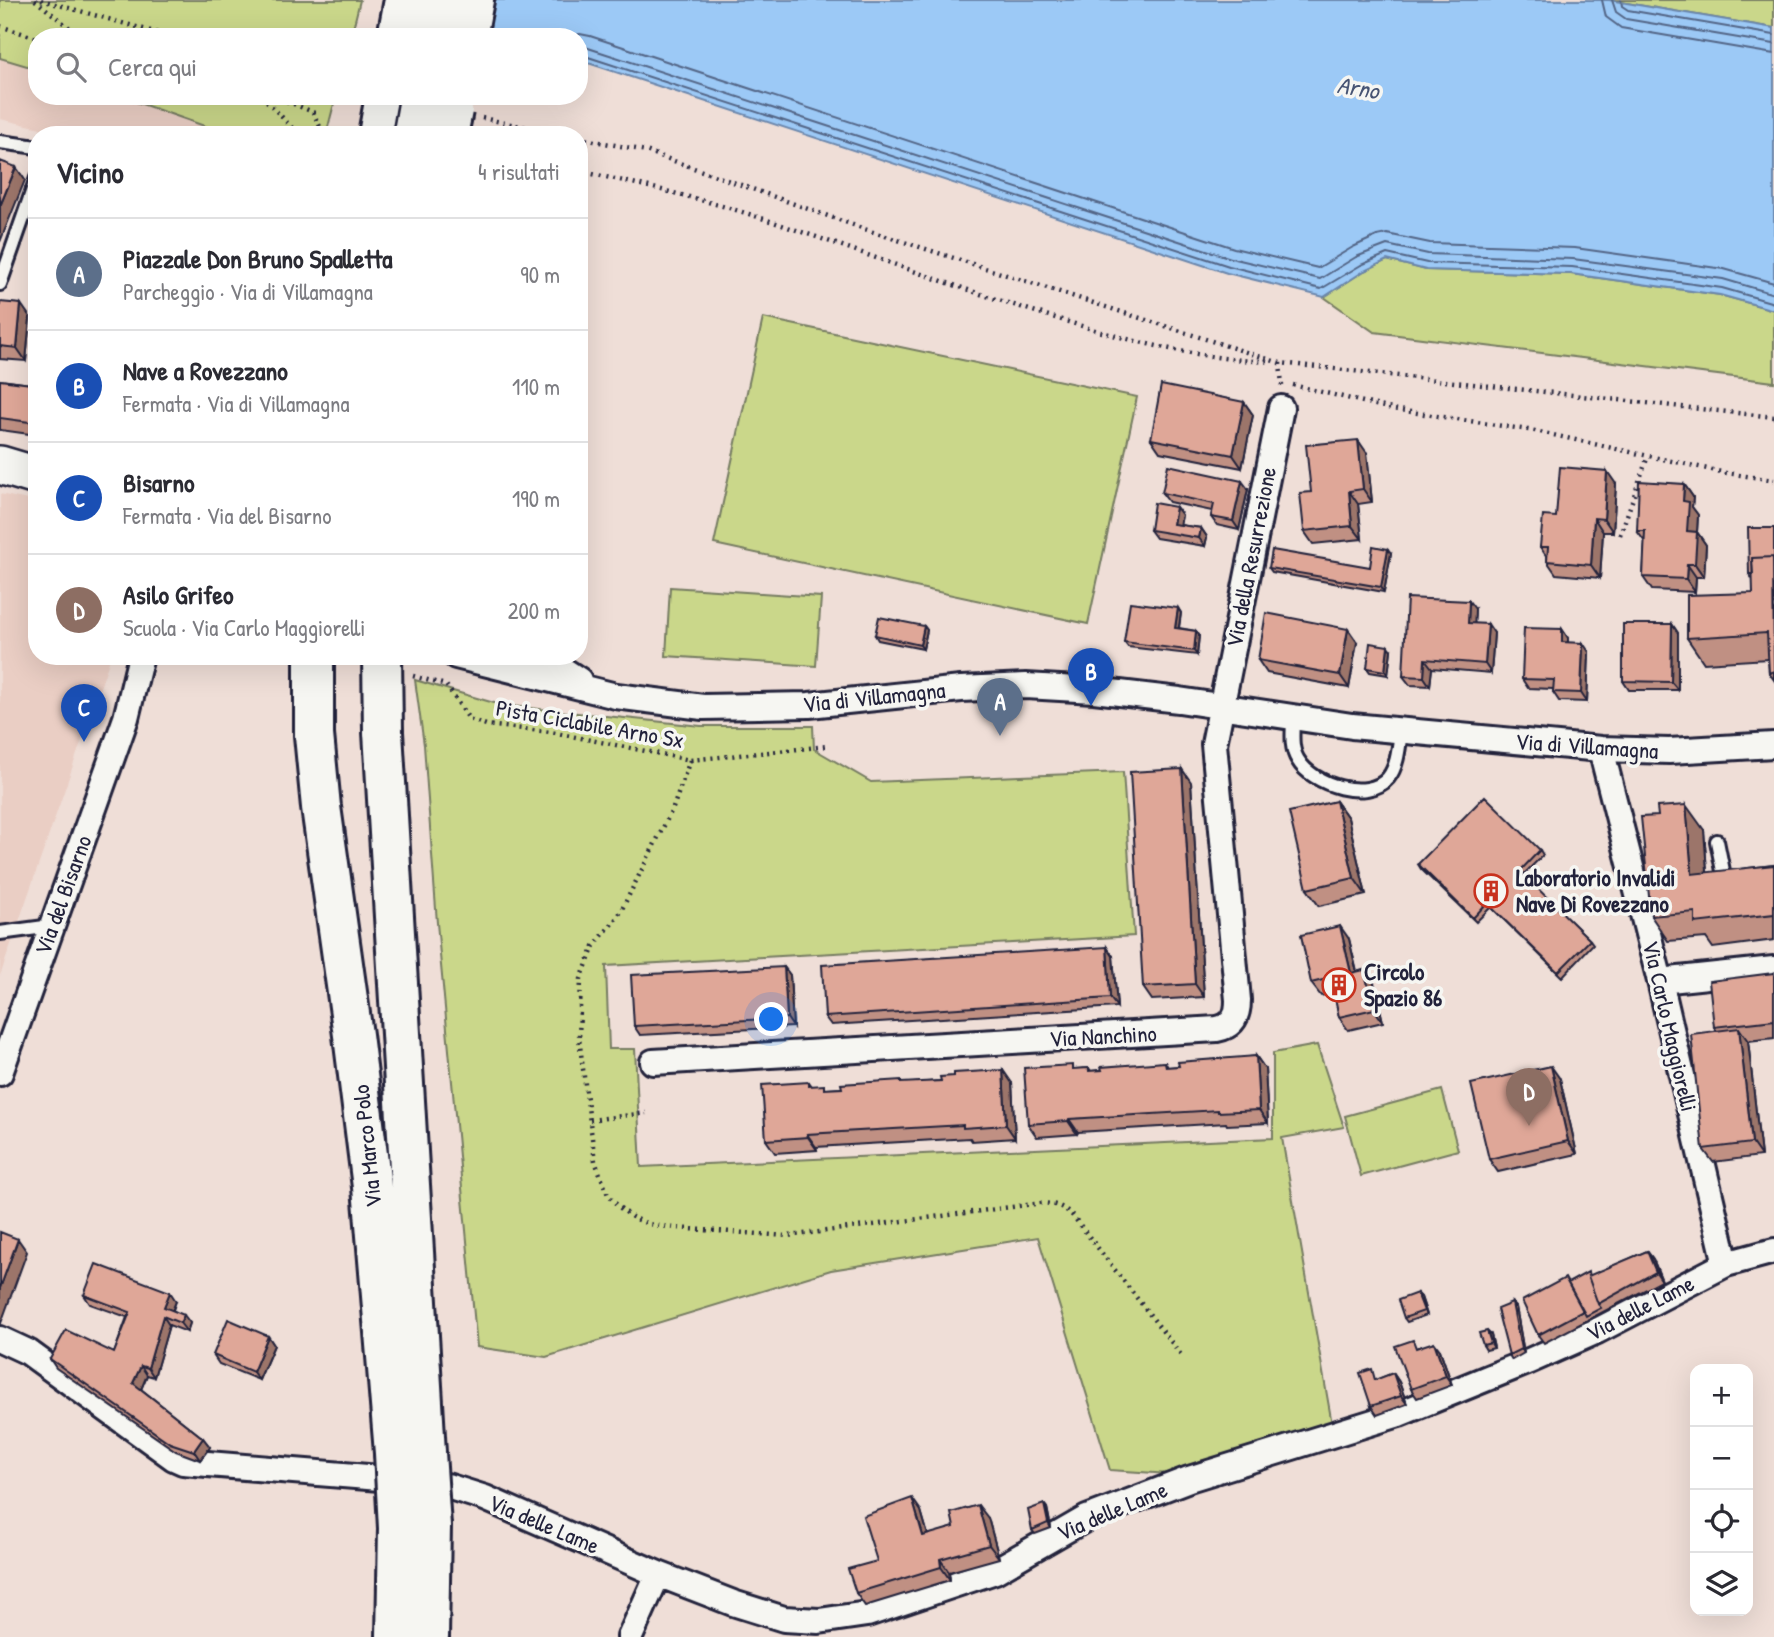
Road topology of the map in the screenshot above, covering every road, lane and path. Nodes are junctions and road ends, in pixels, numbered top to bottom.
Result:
1 (35, 0) edge
2 (41, 0) edge
3 (404, 0) edge
4 (437, 0) edge
5 (474, 0) edge
6 (0, 26) edge
7 (70, 28) edge
8 (140, 28) edge
9 (399, 28) edge
10 (432, 28) edge
11 (469, 28) edge
12 (28, 35) edge
13 (271, 105) edge
14 (296, 105) edge
15 (383, 105) edge
16 (449, 110) edge
17 (290, 126) edge
18 (320, 126) edge
19 (380, 126) edge
20 (425, 126) edge
21 (518, 126) edge
22 (588, 140) edge
23 (0, 142) edge
24 (28, 146) edge
25 (588, 173) edge
26 (28, 204) edge
27 (0, 284) edge
28 (1280, 363) junction
29 (1280, 408) dead end
30 (1774, 417) edge
31 (1648, 456) junction
32 (0, 458) edge
33 (28, 463) edge
34 (0, 465) edge
35 (28, 473) edge
36 (1774, 480) edge
37 (1620, 535) dead end
38 (139, 665) edge
39 (153, 665) edge
40 (314, 665) edge
41 (392, 665) edge
42 (491, 665) edge
43 (554, 665) edge
44 (664, 703) junction
45 (1222, 706) junction
46 (126, 718) junction
47 (1293, 718) junction
48 (1401, 731) junction
49 (1774, 745) edge
50 (828, 747) dead end
51 (1601, 749) junction
52 (690, 760) junction
53 (1717, 841) dead end
54 (1738, 887) edge
55 (52, 926) junction
56 (0, 933) edge
57 (1774, 969) edge
58 (1660, 981) junction
59 (653, 1062) dead end
60 (0, 1073) edge
61 (646, 1113) dead end
62 (590, 1120) junction
63 (1774, 1251) edge
64 (1726, 1264) junction
65 (0, 1339) edge
66 (1182, 1356) dead end
67 (400, 1462) junction
68 (447, 1486) dead end
69 (414, 1527) junction
70 (658, 1574) junction
71 (396, 1637) edge
72 (429, 1637) edge
73 (631, 1637) edge

1 - 7 path
2 - 8 path
3 - 9 highway
4 - 10 street
5 - 11 highway
6 - 12 path
13 - 17 path
14 - 18 path
15 - 19 highway
16 - 20 street, bridge
16 - 21 path
22 - 28 path
23 - 24 lane
25 - 28 path
26 - 27 lane
28 - 30 path
28 - 31 path
29 - 45 street, Via della Resurrezione
31 - 36 path
31 - 37 path
32 - 33 street
34 - 35 street
38 - 46 street, Via del Bisarno
39 - 46 street, Via del Bisarno
40 - 67 highway, Via Marco Polo
41 - 52 path, Pista Ciclabile Arno Sx
41 - 67 highway, Via Marco Polo, bridge
42 - 44 street, Via di Villamagna
43 - 44 street, Via di Villamagna
44 - 45 street, Via di Villamagna
45 - 47 street, Via di Villamagna
45 - 59 street, Via Nanchino
46 - 55 street, Via del Bisarno
47 - 48 street, Via di Villamagna
47 - 48 lane
48 - 51 street, Via di Villamagna
49 - 51 street, Via di Villamagna
50 - 52 path, Pista Ciclabile Arno Sx
51 - 58 street, Via Carlo Maggiorelli
52 - 62 path
53 - 54 lane
55 - 56 lane
55 - 60 street, Via del Bisarno
57 - 58 street
58 - 64 street, Via Carlo Maggiorelli
61 - 62 path
62 - 66 path
63 - 64 street, Via delle Lame
64 - 70 street, Via delle Lame
65 - 67 street
67 - 69 highway, Via Marco Polo, bridge
68 - 70 street, Via delle Lame
69 - 71 highway, Via Marco Polo
69 - 72 highway, Via Marco Polo
70 - 73 street

